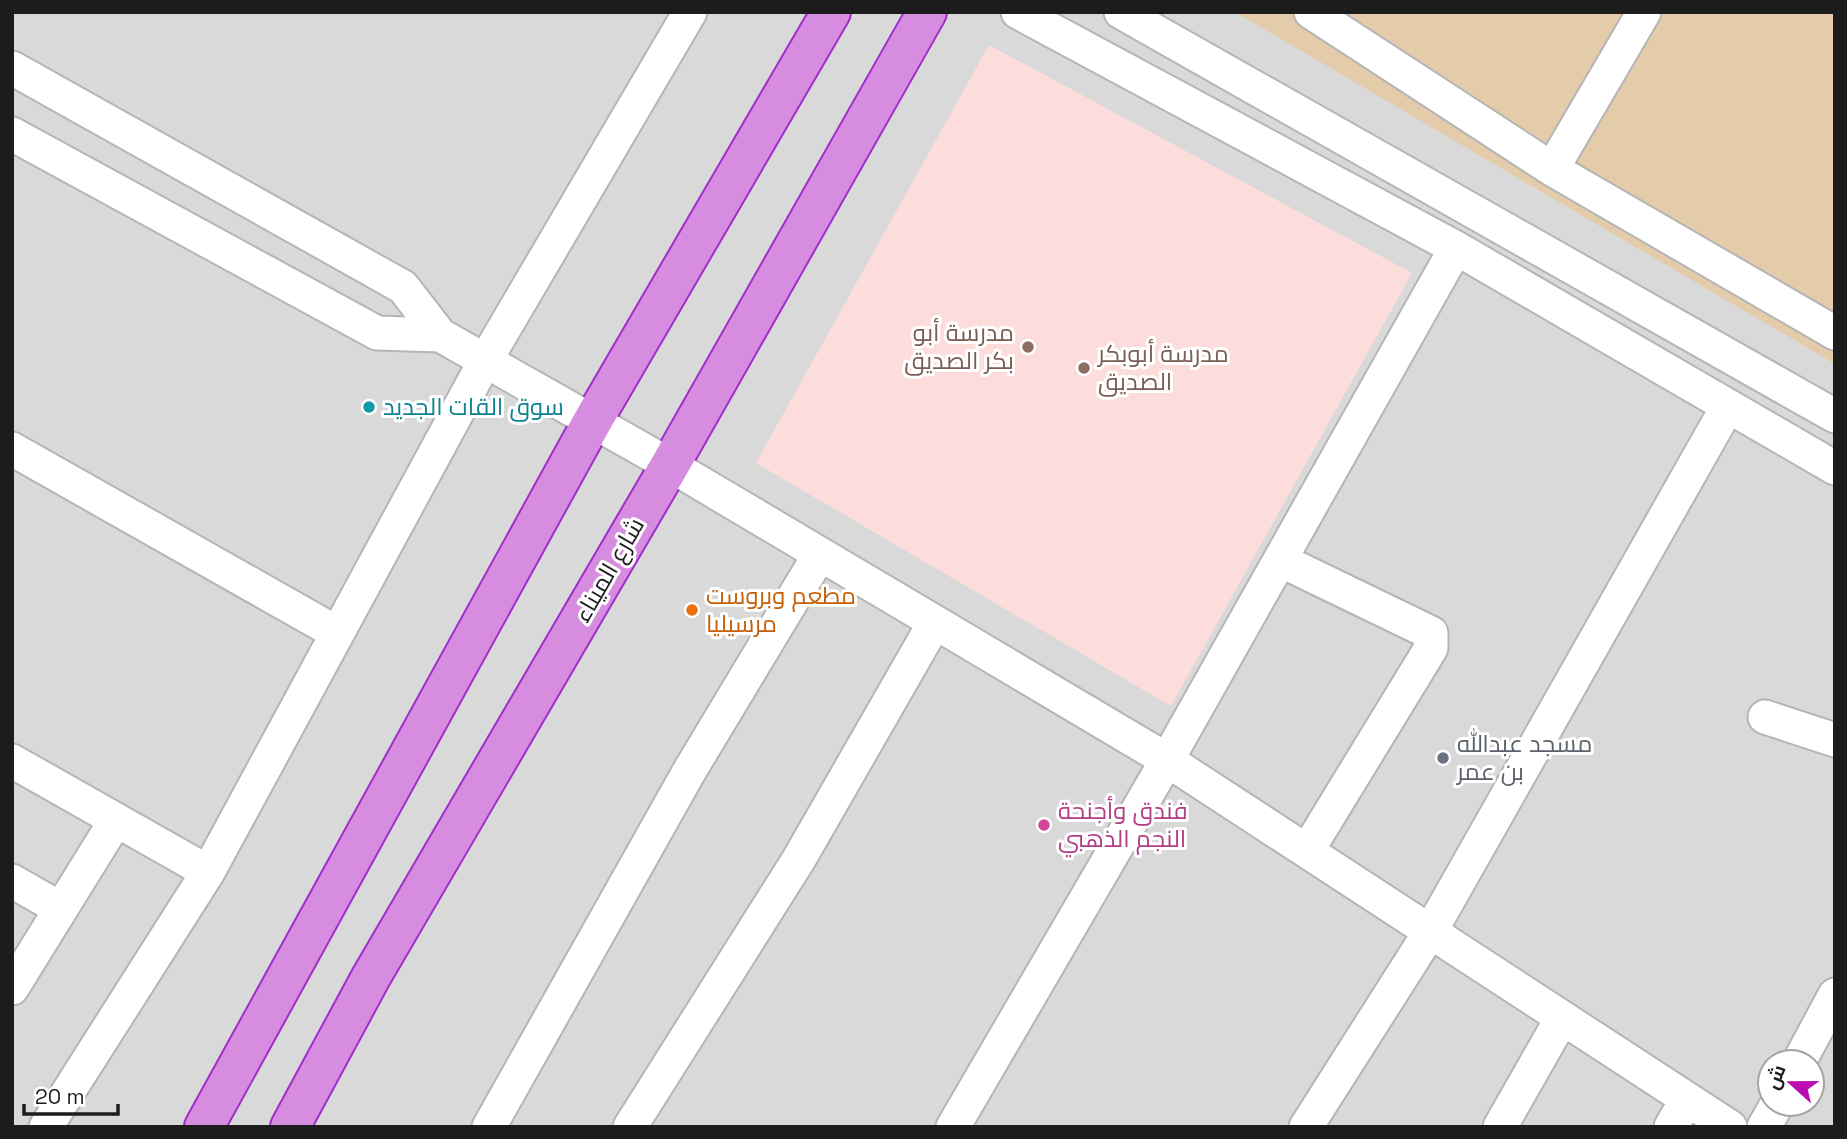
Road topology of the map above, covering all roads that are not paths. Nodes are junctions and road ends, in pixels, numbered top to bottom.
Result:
1 (690, 12) edge
2 (831, 12) edge
3 (927, 12) edge
4 (1018, 12) edge
5 (1121, 12) edge
6 (1311, 12) edge
7 (1644, 12) edge
8 (12, 68) edge
9 (12, 134) edge
10 (1552, 169) junction
11 (1456, 248) junction
12 (1835, 333) edge
13 (440, 335) junction
14 (485, 361) junction
15 (1728, 406) junction
16 (1835, 416) edge
17 (592, 422) junction
18 (12, 449) edge
19 (670, 465) junction
20 (1835, 468) edge
21 (820, 554) junction
22 (1280, 560) junction
23 (934, 622) junction
24 (337, 633) junction
25 (1765, 717) dead end
26 (1835, 740) edge
27 (1167, 760) junction
28 (12, 761) edge
29 (116, 820) junction
30 (1307, 851) junction
31 (208, 872) junction
32 (12, 881) edge
33 (61, 909) junction
34 (1430, 932) junction
35 (12, 988) edge
36 (1835, 995) edge
37 (1562, 1018) junction
38 (1807, 1048) edge
39 (1679, 1113) edge
40 (46, 1127) edge
41 (204, 1127) edge
42 (290, 1127) edge
43 (489, 1127) edge
44 (630, 1127) edge
45 (953, 1127) edge
46 (1306, 1127) edge
47 (1500, 1127) edge
48 (1730, 1127) edge

1 - 14 street
2 - 17 highway
3 - 19 highway, شارع الميناء
4 - 11 street
5 - 16 street
6 - 10 street
7 - 10 street
8 - 13 street
9 - 13 street
10 - 12 street
11 - 15 street
11 - 22 street
13 - 14 street
14 - 17 street
14 - 24 street
15 - 20 street
15 - 34 street
17 - 19 street
17 - 41 highway
18 - 24 street
19 - 21 street
19 - 42 highway, شارع الميناء
21 - 23 street
21 - 43 street
22 - 27 street
22 - 30 street
23 - 27 street
23 - 44 street
24 - 31 street
25 - 26 street
27 - 30 street
27 - 45 street
28 - 29 street
29 - 31 street
29 - 33 street
30 - 34 street
31 - 40 street
32 - 33 street
33 - 35 street
34 - 37 street
34 - 46 street
36 - 38 street
37 - 39 street
37 - 47 street
39 - 48 street

